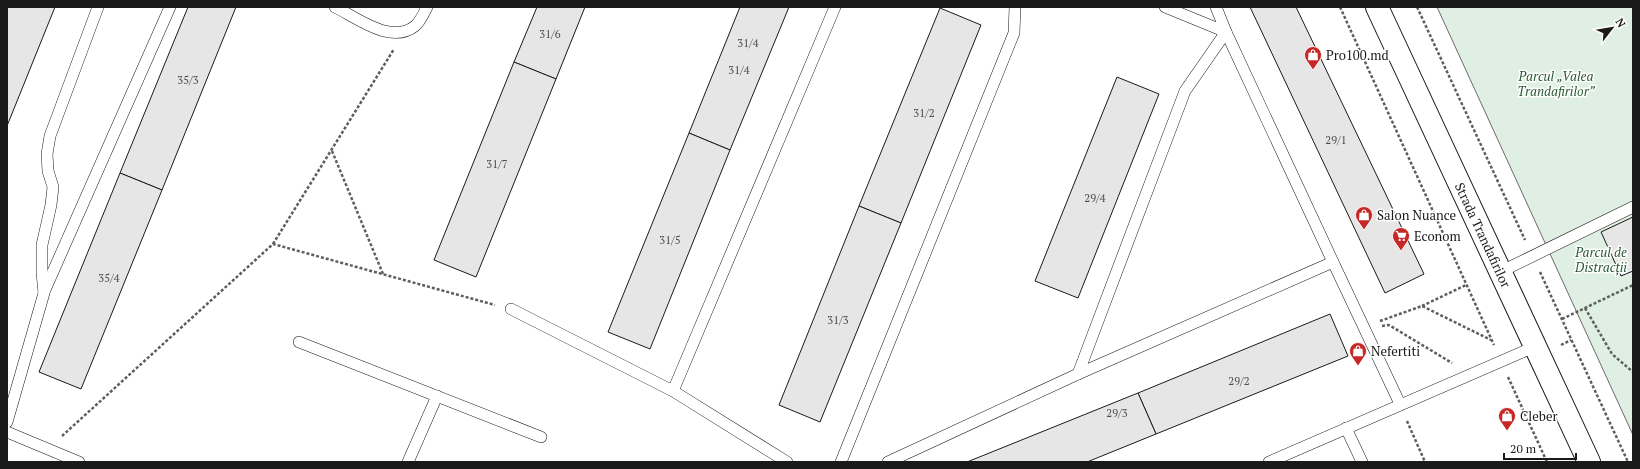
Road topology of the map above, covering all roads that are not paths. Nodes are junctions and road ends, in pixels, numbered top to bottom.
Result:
1 (98, 7) edge
2 (170, 7) edge
3 (335, 7) edge
4 (427, 7) edge
5 (835, 7) edge
6 (1016, 7) edge
7 (1165, 7) edge
8 (1216, 7) edge
9 (1376, 7) edge
10 (1226, 32) junction
11 (1633, 207) edge
12 (1333, 262) junction
13 (1500, 272) junction
14 (44, 293) junction
15 (511, 309) road end
16 (299, 342) dead end
17 (1534, 347) junction
18 (1078, 374) junction
19 (673, 392) junction
20 (437, 396) junction
21 (1400, 404) junction
22 (7, 422) edge
23 (1346, 428) junction
24 (7, 432) edge
25 (541, 437) dead end
26 (79, 462) edge
27 (408, 462) edge
28 (787, 462) edge
29 (841, 462) edge
30 (888, 462) edge
31 (1269, 462) edge
32 (1362, 462) edge
33 (1589, 462) edge

1 - 14 lane
2 - 14 lane
3 - 4 lane
5 - 19 lane
6 - 29 lane
7 - 10 lane
8 - 10 lane
9 - 13 main road, Strada Trandafirilor
10 - 12 lane
10 - 18 lane
11 - 13 lane
12 - 18 lane
12 - 21 lane
13 - 17 main road, Strada Trandafirilor
14 - 22 lane
15 - 19 lane
16 - 20 lane
17 - 21 lane
17 - 33 main road, Strada Trandafirilor
18 - 30 lane
19 - 28 lane
20 - 25 lane
20 - 27 lane
21 - 23 lane
23 - 31 lane
23 - 32 lane
24 - 26 lane

